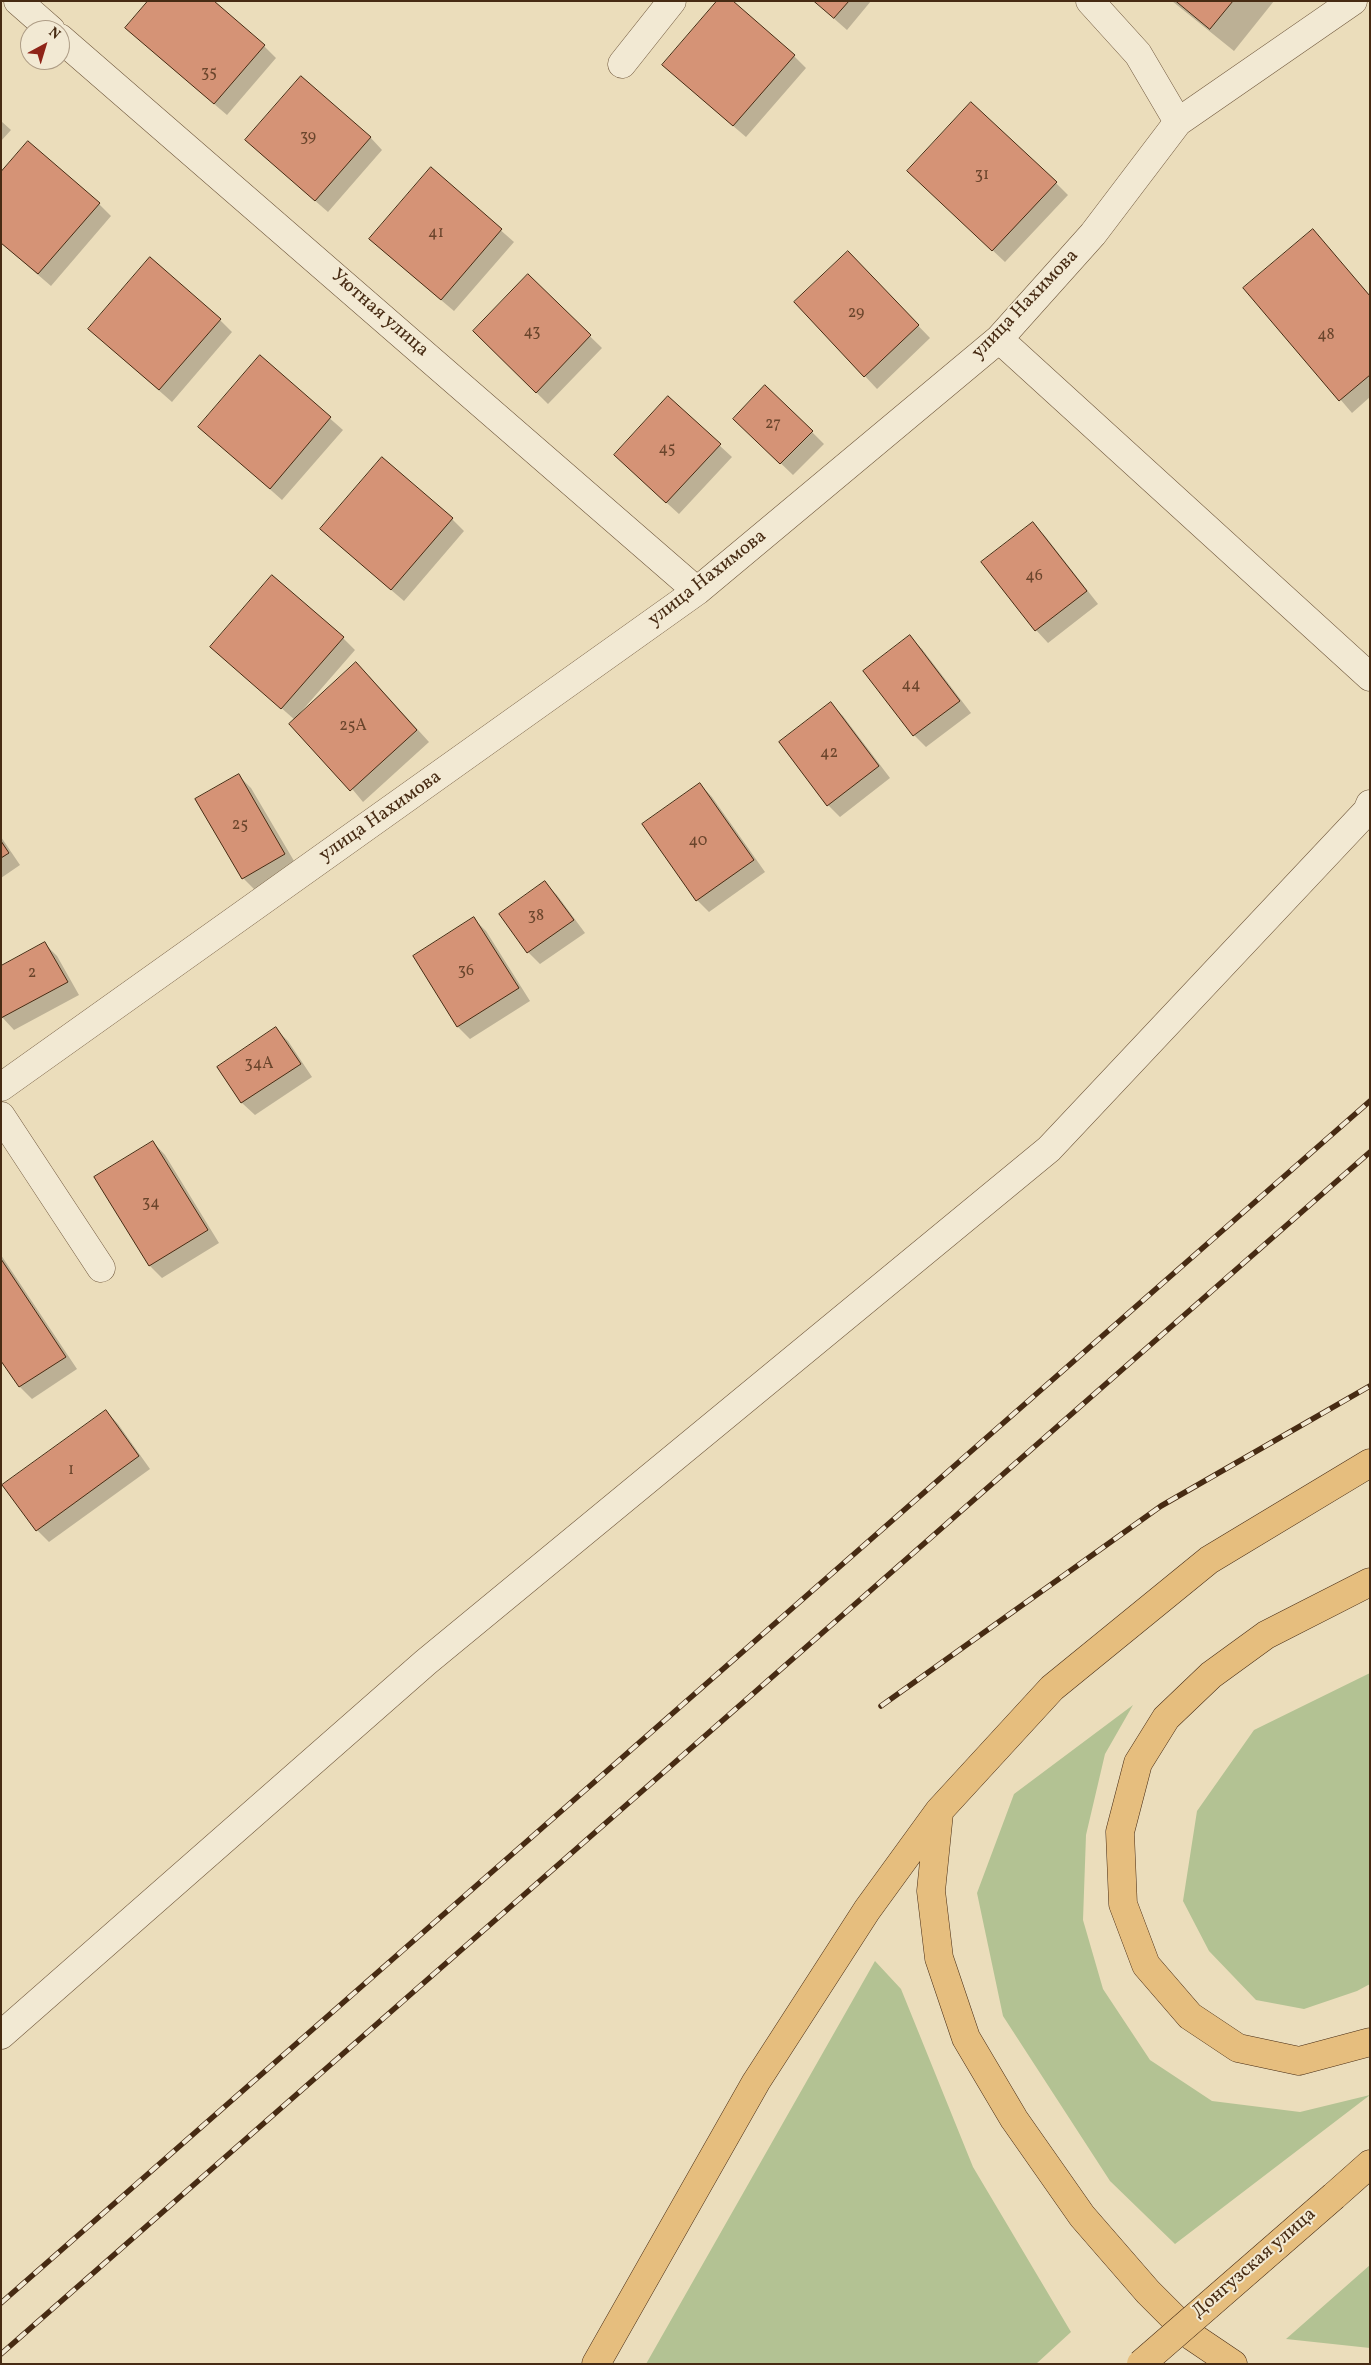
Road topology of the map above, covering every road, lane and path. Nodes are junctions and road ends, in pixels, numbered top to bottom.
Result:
1 (18, 1) edge
2 (672, 1) edge
3 (1090, 1) edge
4 (1352, 1) edge
5 (40, 20) edge
6 (70, 47) edge
7 (622, 64) dead end
8 (1178, 122) junction
9 (999, 339) junction
10 (697, 591) junction
11 (1370, 677) edge
12 (1370, 804) edge
13 (1, 1087) edge
14 (1, 1116) edge
15 (101, 1268) dead end
16 (1370, 1463) edge
17 (1370, 1582) edge
18 (939, 1811) junction
19 (1, 2035) edge
20 (1370, 2042) edge
21 (1370, 2164) edge
22 (596, 2364) edge
23 (1141, 2364) edge
24 (1233, 2364) edge

1 - 5 street
2 - 7 street
3 - 8 street
4 - 8 street, улица Нахимова
6 - 10 street, Уютная улица
8 - 9 street, улица Нахимова
9 - 10 street, улица Нахимова
9 - 11 street
10 - 13 street, улица Нахимова
12 - 19 street
14 - 15 street
16 - 18 main road
17 - 20 main road
18 - 22 main road
18 - 24 main road
21 - 23 main road, Донгузская улица, bridge

